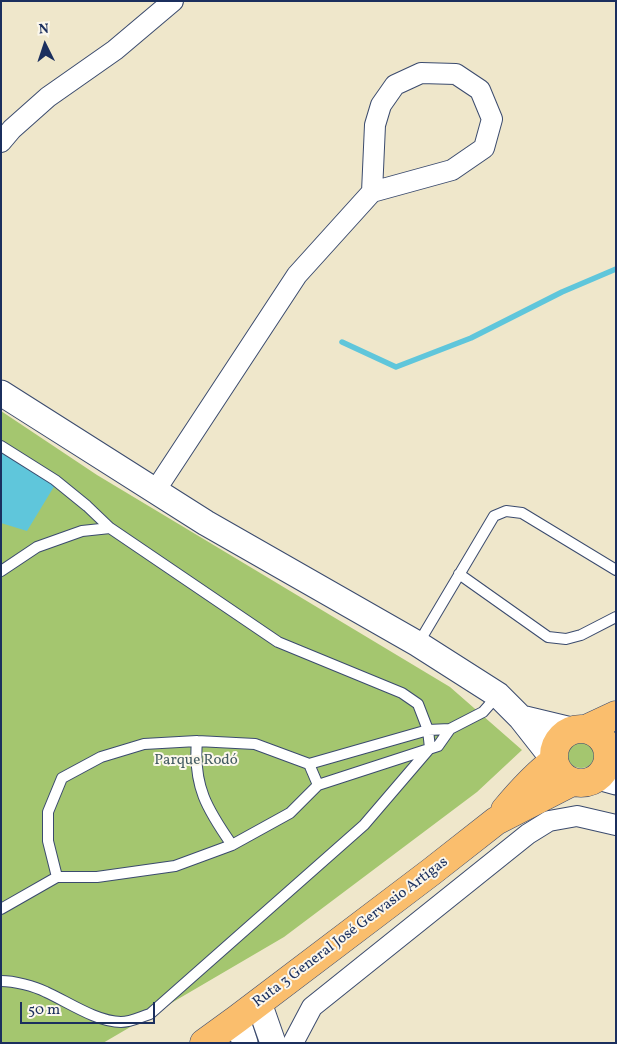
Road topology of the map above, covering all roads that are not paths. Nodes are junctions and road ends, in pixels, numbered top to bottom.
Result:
1 (173, 1) edge
2 (1, 142) edge
3 (372, 192) junction
4 (1, 393) edge
5 (1, 446) edge
6 (155, 491) junction
7 (110, 528) junction
8 (616, 570) edge
9 (1, 572) edge
10 (459, 574) junction
11 (616, 617) edge
12 (418, 644) junction
13 (498, 695) junction
14 (616, 714) edge
15 (522, 718) junction
16 (450, 729) junction
17 (428, 730) junction
18 (578, 730) junction
19 (197, 741) junction
20 (430, 748) junction
21 (554, 760) junction
22 (610, 761) edge
23 (309, 764) junction
24 (572, 782) junction
25 (318, 784) junction
26 (496, 821) junction
27 (616, 826) edge
28 (232, 845) junction
29 (431, 872) junction
30 (57, 877) junction
31 (449, 897) junction
32 (1, 909) edge
33 (1, 981) edge
34 (259, 1003) junction
35 (241, 1031) edge
36 (204, 1043) edge
37 (273, 1043) edge
38 (293, 1043) edge

1 - 2 street
3 - 3 street
3 - 6 street
4 - 6 street
5 - 7 lane
6 - 12 street
7 - 9 lane
7 - 17 lane
8 - 10 lane
10 - 11 lane
10 - 12 lane
12 - 13 street
13 - 15 street
13 - 16 lane
14 - 18 highway
15 - 18 street
15 - 21 street
16 - 17 lane
16 - 20 lane
17 - 20 lane
17 - 23 lane
18 - 21 highway
18 - 22 highway, Ruta 3 General José Gervasio Artigas
19 - 23 lane
19 - 28 lane
19 - 30 lane
20 - 25 lane
20 - 33 lane
21 - 24 highway
21 - 26 highway, Ruta 3 General José Gervasio Artigas
22 - 24 highway, Ruta 3 General José Gervasio Artigas
23 - 25 lane
24 - 26 highway, Ruta 3 General José Gervasio Artigas
25 - 28 lane
26 - 29 highway, Ruta 3 General José Gervasio Artigas
27 - 31 street
28 - 30 lane
29 - 31 street
29 - 34 highway, Ruta 3 General José Gervasio Artigas
30 - 32 lane
31 - 38 street
34 - 35 highway, Ruta 3 General José Gervasio Artigas
34 - 37 street
35 - 36 highway, Ruta 3 General José Gervasio Artigas

